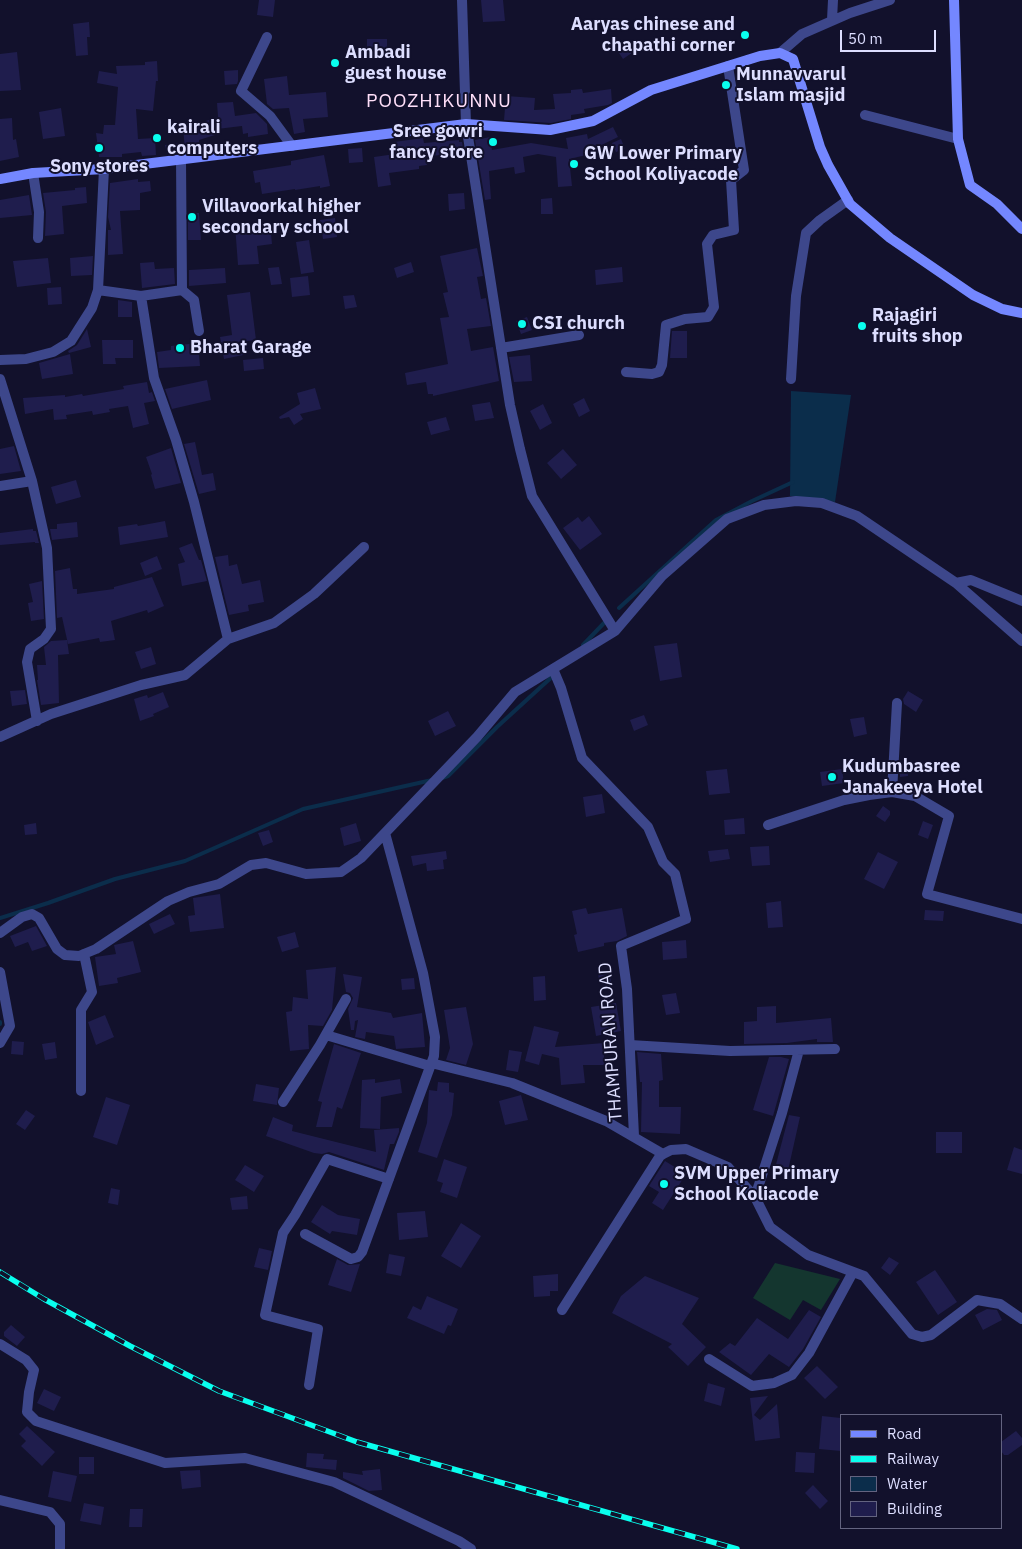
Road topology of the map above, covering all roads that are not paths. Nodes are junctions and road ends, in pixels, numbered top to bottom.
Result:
1 (462, 0) edge
2 (833, 0) edge
3 (890, 0) edge
4 (954, 0) edge
5 (832, 20) junction
6 (267, 37) dead end
7 (780, 53) junction
8 (728, 66) junction
9 (865, 115) dead end
10 (466, 124) junction
11 (958, 139) junction
12 (292, 146) junction
13 (181, 159) junction
14 (104, 169) junction
15 (33, 173) junction
16 (0, 179) edge
17 (848, 200) junction
18 (1022, 228) edge
19 (38, 238) dead end
20 (98, 290) junction
21 (182, 290) junction
22 (141, 296) junction
23 (1022, 313) edge
24 (199, 331) dead end
25 (579, 335) dead end
26 (501, 348) junction
27 (0, 360) edge
28 (626, 372) dead end
29 (0, 379) edge
30 (791, 379) dead end
31 (32, 481) junction
32 (0, 486) edge
33 (364, 546) dead end
34 (956, 582) junction
35 (1022, 601) edge
36 (615, 631) junction
37 (228, 639) junction
38 (1022, 641) edge
39 (553, 669) junction
40 (897, 704) dead end
41 (37, 721) junction
42 (0, 737) edge
43 (892, 792) junction
44 (768, 825) dead end
45 (386, 833) junction
46 (1022, 919) edge
47 (0, 933) edge
48 (84, 954) junction
49 (0, 972) edge
50 (346, 999) dead end
51 (326, 1035) junction
52 (0, 1043) edge
53 (630, 1045) junction
54 (799, 1050) junction
55 (835, 1050) dead end
56 (430, 1064) junction
57 (81, 1091) dead end
58 (283, 1102) dead end
59 (634, 1136) junction
60 (663, 1154) junction
61 (389, 1179) junction
62 (755, 1198) junction
63 (305, 1234) dead end
64 (853, 1272) junction
65 (562, 1310) dead end
66 (1022, 1319) edge
67 (0, 1344) edge
68 (709, 1359) dead end
69 (309, 1385) dead end
70 (0, 1500) edge
71 (60, 1549) edge
72 (471, 1549) edge

1 - 10 street
2 - 5 street
3 - 5 street
4 - 11 main road
5 - 7 street
6 - 12 street
7 - 8 main road
7 - 17 main road
8 - 10 main road
8 - 28 street
9 - 11 street
10 - 12 main road
10 - 26 street
11 - 18 main road
12 - 13 main road
13 - 14 main road
13 - 21 street
14 - 15 main road
14 - 20 street
15 - 16 main road
15 - 19 street
17 - 23 main road
17 - 30 street
20 - 22 street
20 - 27 street
21 - 22 street
21 - 24 street
22 - 37 street
25 - 26 street
26 - 36 street
29 - 31 street
31 - 32 street
31 - 41 street
33 - 37 street
34 - 35 street
34 - 36 street
34 - 38 street
36 - 39 street
37 - 41 street
39 - 45 street
39 - 53 street, THAMPURAN ROAD
40 - 43 street
41 - 42 street
43 - 44 street
43 - 46 street
45 - 48 street
45 - 56 street
47 - 48 street
48 - 57 street
49 - 52 street
50 - 51 street
51 - 56 street
51 - 58 street
53 - 54 street
53 - 59 street, THAMPURAN ROAD
54 - 55 street
54 - 62 street
56 - 59 street
56 - 61 street
59 - 60 street
60 - 62 street
60 - 65 street
61 - 63 street
61 - 69 street
62 - 64 street
64 - 66 street
64 - 68 street
67 - 72 street
70 - 71 street

